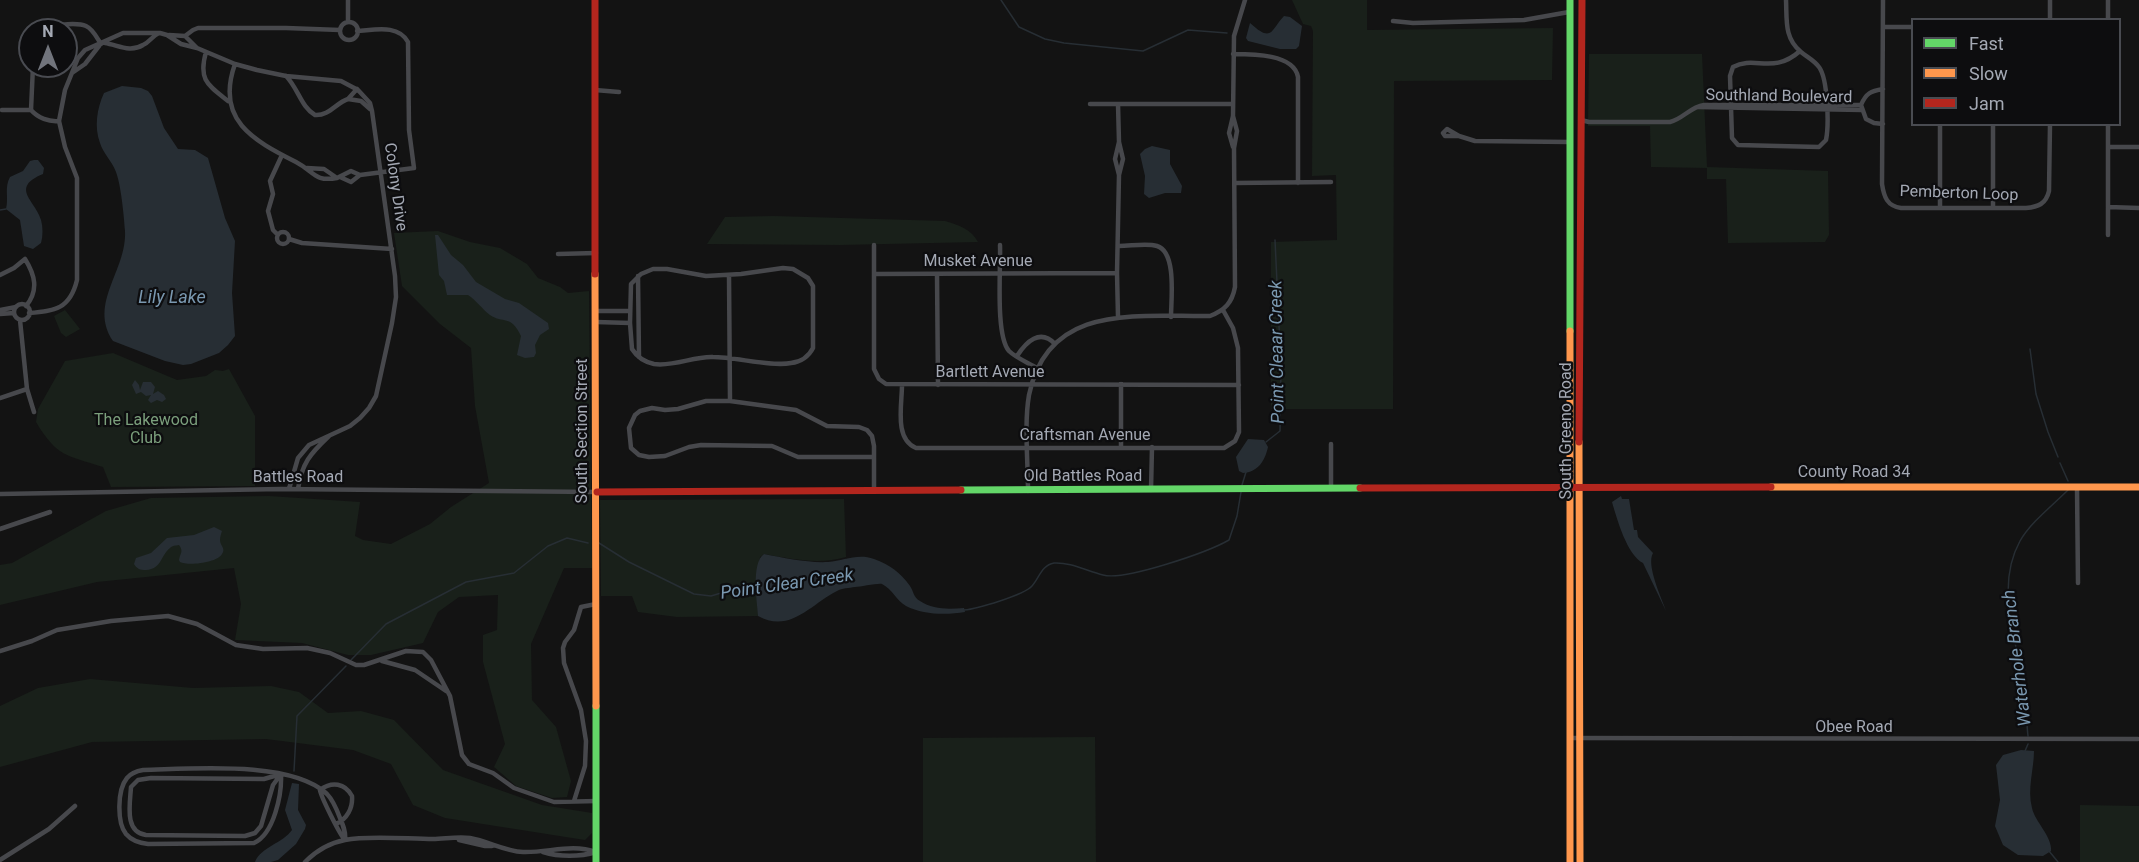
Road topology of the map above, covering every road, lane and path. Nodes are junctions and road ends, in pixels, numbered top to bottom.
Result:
1 (348, 0) edge
2 (595, 0) edge
3 (1245, 0) edge
4 (1570, 0) edge
5 (1582, 0) edge
6 (1786, 0) edge
7 (1883, 0) edge
8 (2050, 0) edge
9 (2108, 0) edge
10 (1569, 12) junction
11 (2050, 18) edge
12 (2108, 18) edge
13 (1393, 21) dead end
14 (348, 22) junction
15 (78, 25) edge
16 (1883, 27) junction
17 (1911, 27) edge
18 (340, 30) junction
19 (357, 31) junction
20 (160, 33) junction
21 (167, 35) junction
22 (185, 36) junction
23 (102, 44) junction
24 (197, 48) junction
25 (1800, 51) junction
26 (206, 52) junction
27 (1233, 54) junction
28 (78, 60) edge
29 (235, 64) junction
30 (78, 68) edge
31 (286, 76) junction
32 (33, 78) edge
33 (70, 78) edge
34 (357, 89) junction
35 (1883, 89) junction
36 (595, 90) junction
37 (619, 92) dead end
38 (348, 99) junction
39 (229, 102) junction
40 (1090, 104) dead end
41 (1118, 104) junction
42 (1233, 104) junction
43 (1731, 107) junction
44 (1826, 107) junction
45 (1862, 107) junction
46 (2, 110) dead end
47 (31, 110) junction
48 (372, 111) junction
49 (1581, 120) junction
50 (59, 121) junction
51 (1883, 124) junction
52 (1940, 126) edge
53 (1993, 126) edge
54 (2050, 126) edge
55 (2108, 126) edge
56 (1459, 136) dead end
57 (1569, 142) junction
58 (2108, 147) junction
59 (2139, 147) edge
60 (282, 155) junction
61 (307, 168) junction
62 (382, 172) junction
63 (360, 175) junction
64 (339, 178) junction
65 (1331, 182) dead end
66 (1235, 183) junction
67 (1298, 183) junction
68 (2108, 207) junction
69 (1940, 208) junction
70 (1993, 208) junction
71 (2139, 208) edge
72 (278, 235) junction
73 (2108, 235) dead end
74 (289, 239) junction
75 (874, 245) dead end
76 (1000, 245) dead end
77 (1119, 246) junction
78 (392, 249) junction
79 (596, 253) junction
80 (558, 254) dead end
81 (1570, 256) junction
82 (1581, 256) junction
83 (1118, 273) junction
84 (0, 274) edge
85 (874, 274) junction
86 (937, 274) junction
87 (1001, 274) junction
88 (729, 275) junction
89 (638, 276) junction
90 (26, 306) junction
91 (0, 309) edge
92 (15, 310) junction
93 (1223, 310) junction
94 (596, 312) junction
95 (29, 313) junction
96 (630, 313) junction
97 (0, 314) edge
98 (638, 314) junction
99 (1118, 317) junction
100 (1171, 317) junction
101 (20, 320) junction
102 (596, 322) junction
103 (630, 323) junction
104 (1055, 344) junction
105 (1017, 356) junction
106 (639, 357) junction
107 (730, 358) junction
108 (1037, 368) junction
109 (1121, 384) junction
110 (902, 385) junction
111 (938, 385) junction
112 (1032, 385) junction
113 (1239, 385) junction
114 (27, 389) junction
115 (0, 398) edge
116 (730, 400) junction
117 (34, 412) dead end
118 (330, 435) junction
119 (1331, 444) dead end
120 (1121, 447) junction
121 (1152, 447) junction
122 (1028, 448) junction
123 (874, 457) junction
124 (1569, 487) junction
125 (1580, 487) junction
126 (2077, 487) junction
127 (2139, 487) edge
128 (289, 489) junction
129 (298, 489) junction
130 (1331, 489) junction
131 (1151, 490) junction
132 (874, 491) junction
133 (1028, 491) junction
134 (597, 492) junction
135 (0, 494) edge
136 (50, 512) dead end
137 (0, 529) edge
138 (2078, 583) dead end
139 (597, 604) junction
140 (0, 651) edge
141 (379, 660) junction
142 (448, 692) junction
143 (1570, 738) junction
144 (1580, 739) junction
145 (2138, 739) edge
146 (184, 770) junction
147 (225, 770) junction
148 (281, 774) junction
149 (184, 779) junction
150 (225, 779) junction
151 (123, 785) junction
152 (131, 787) junction
153 (320, 790) junction
154 (574, 801) junction
155 (597, 801) junction
156 (75, 806) dead end
157 (121, 806) junction
158 (130, 806) junction
159 (267, 807) junction
160 (276, 808) junction
161 (339, 823) junction
162 (136, 832) junction
163 (186, 835) junction
164 (244, 836) junction
165 (132, 839) junction
166 (345, 840) junction
167 (186, 844) junction
168 (244, 844) junction
169 (596, 852) junction
170 (0, 860) edge
171 (305, 862) edge
172 (596, 862) edge
173 (1570, 862) edge
174 (1580, 862) edge

1 - 14 street
2 - 36 street, South Section Street
3 - 27 street
4 - 10 street, South Greeno Road
5 - 49 street, South Greeno Road
6 - 25 street
7 - 16 street, Pemberton Loop
8 - 11 street
9 - 12 street
10 - 13 street
10 - 57 street, South Greeno Road
14 - 18 street
14 - 19 street
15 - 23 street
16 - 17 street
16 - 35 street, Pemberton Loop
18 - 19 street
18 - 22 street
19 - 62 street
20 - 21 street
20 - 23 street
20 - 23 street
21 - 22 street
21 - 24 street
22 - 24 street
23 - 28 street
23 - 30 street
24 - 26 street
25 - 43 street
25 - 44 street
26 - 29 street
26 - 39 street
27 - 42 street
27 - 67 street
29 - 31 street
29 - 39 street
31 - 34 street
31 - 38 street
32 - 47 street
33 - 50 street
34 - 38 street
34 - 48 street, Colony Drive
35 - 45 street, Southland Boulevard
35 - 51 street, Pemberton Loop
36 - 37 street
36 - 79 street, South Section Street
38 - 48 street
39 - 60 street
40 - 41 street
41 - 42 street
41 - 77 street
42 - 66 street
43 - 44 street, Southland Boulevard
43 - 44 street
43 - 49 street, Southland Boulevard
44 - 45 street, Southland Boulevard
45 - 51 street, Southland Boulevard
46 - 47 street
47 - 50 street
48 - 62 street, Colony Drive
49 - 82 street, South Greeno Road
50 - 95 street
51 - 69 street, Pemberton Loop
52 - 69 street
53 - 70 street
54 - 70 street, Pemberton Loop
55 - 58 street
56 - 57 street
57 - 81 street, South Greeno Road
58 - 59 street
58 - 68 street
60 - 61 street
60 - 72 street
61 - 64 street
61 - 64 street
62 - 63 street
62 - 78 street, Colony Drive
63 - 64 street
63 - 64 street
65 - 67 street
66 - 67 street
66 - 93 street
68 - 71 street
68 - 73 street
69 - 70 street, Pemberton Loop
72 - 74 street
72 - 74 street
74 - 78 street
75 - 85 street, Bartlett Avenue
76 - 87 street
77 - 83 street
77 - 100 street
78 - 118 street, Colony Drive
79 - 80 street
79 - 94 street, South Section Street
81 - 82 street
81 - 124 street, South Greeno Road
82 - 125 street, South Greeno Road
83 - 87 street, Musket Avenue
83 - 99 street
84 - 90 street
85 - 86 street, Musket Avenue
85 - 110 street, Bartlett Avenue
86 - 87 street, Musket Avenue
86 - 111 street
87 - 105 street
88 - 89 street
88 - 107 street
88 - 107 street
89 - 96 street
89 - 98 street
90 - 92 street
90 - 95 street
91 - 92 street
92 - 97 street
92 - 101 street
93 - 100 street
93 - 113 street, Craftsman Avenue
94 - 96 street
94 - 102 street, South Section Street
95 - 101 street
96 - 98 street
96 - 103 street
98 - 106 street
99 - 100 street
99 - 104 street
101 - 114 street
102 - 103 street
102 - 134 street, South Section Street
103 - 106 street
104 - 105 street
104 - 108 street
105 - 108 street
106 - 107 street
107 - 116 street
108 - 112 street
109 - 112 street, Bartlett Avenue
109 - 113 street, Bartlett Avenue
109 - 120 street
110 - 111 street, Bartlett Avenue
110 - 122 street, Craftsman Avenue
111 - 112 street, Bartlett Avenue
112 - 122 street
113 - 121 street, Craftsman Avenue
114 - 115 street
114 - 117 street
116 - 123 street
116 - 123 street
118 - 128 street, Colony Drive
118 - 129 street, Colony Drive
119 - 130 street
120 - 121 street, Craftsman Avenue
120 - 122 street, Craftsman Avenue
121 - 131 street
122 - 133 street
123 - 132 street
124 - 125 street, County Road 34
124 - 130 street, Old Battles Road
124 - 143 street, South Greeno Road
125 - 126 street, County Road 34
125 - 144 street, South Greeno Road
126 - 127 street, County Road 34
126 - 138 street
128 - 129 street, Battles Road
128 - 135 street, Battles Road
129 - 134 street, Battles Road
130 - 131 street, Old Battles Road
131 - 133 street, Old Battles Road
132 - 133 street, Old Battles Road
132 - 134 street, Old Battles Road
134 - 139 street, South Section Street
136 - 137 street
139 - 154 street
139 - 155 street, South Section Street
140 - 141 street
141 - 142 street
141 - 142 street
142 - 154 street
143 - 144 street, Obee Road
143 - 173 street, South Greeno Road
144 - 145 street, Obee Road
144 - 174 street, South Greeno Road
146 - 147 street
146 - 149 street
146 - 151 street
147 - 148 street
147 - 150 street
148 - 150 street
148 - 153 street
148 - 159 street
148 - 160 street
149 - 150 street
149 - 152 street
151 - 152 street
151 - 157 street
152 - 158 street
153 - 161 street
153 - 161 street
154 - 155 street
155 - 169 street, South Section Street
156 - 170 street
157 - 158 street
157 - 165 street
158 - 162 street
159 - 160 street
159 - 164 street
160 - 168 street
161 - 166 street
162 - 163 street
162 - 165 street
163 - 164 street
163 - 167 street
164 - 168 street
165 - 167 street
166 - 169 street
166 - 171 street
167 - 168 street
169 - 172 street, South Section Street

